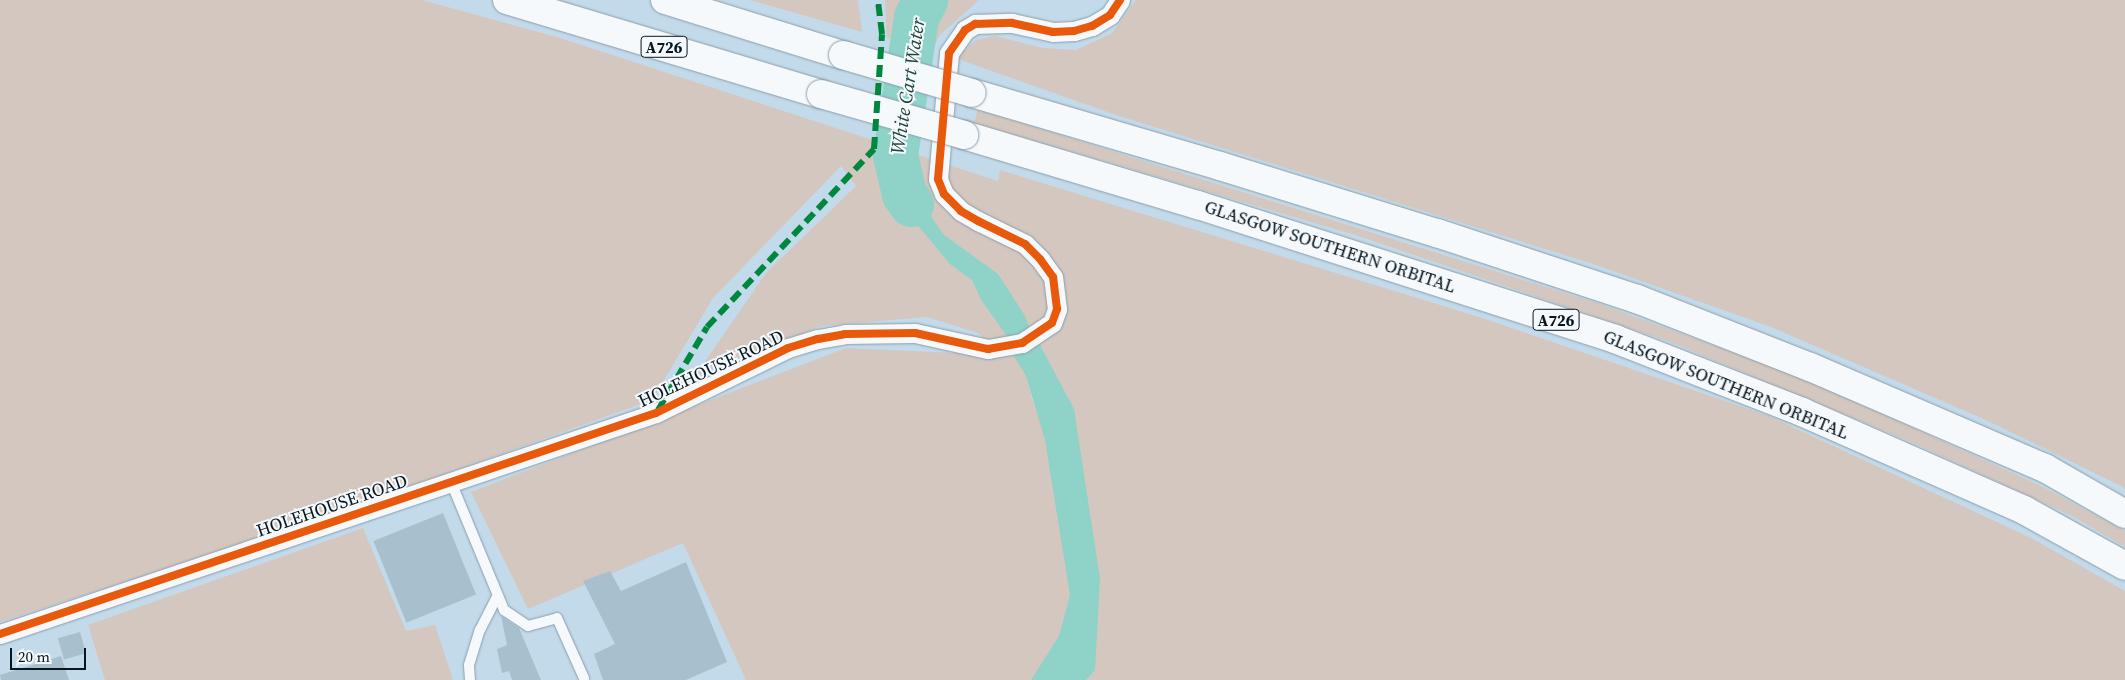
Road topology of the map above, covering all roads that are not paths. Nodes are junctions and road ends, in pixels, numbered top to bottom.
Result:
1 (507, 0) edge
2 (665, 0) edge
3 (1120, 0) edge
4 (451, 482) junction
5 (2125, 514) edge
6 (2125, 566) edge
7 (498, 595) junction
8 (0, 634) edge
9 (584, 678) dead end
10 (470, 680) edge

1 - 6 highway, GLASGOW SOUTHERN ORBITAL / A726, bridge
2 - 5 highway, A726, bridge
3 - 4 street, HOLEHOUSE ROAD
4 - 7 lane
4 - 8 street, HOLEHOUSE ROAD
7 - 9 lane
7 - 10 lane

